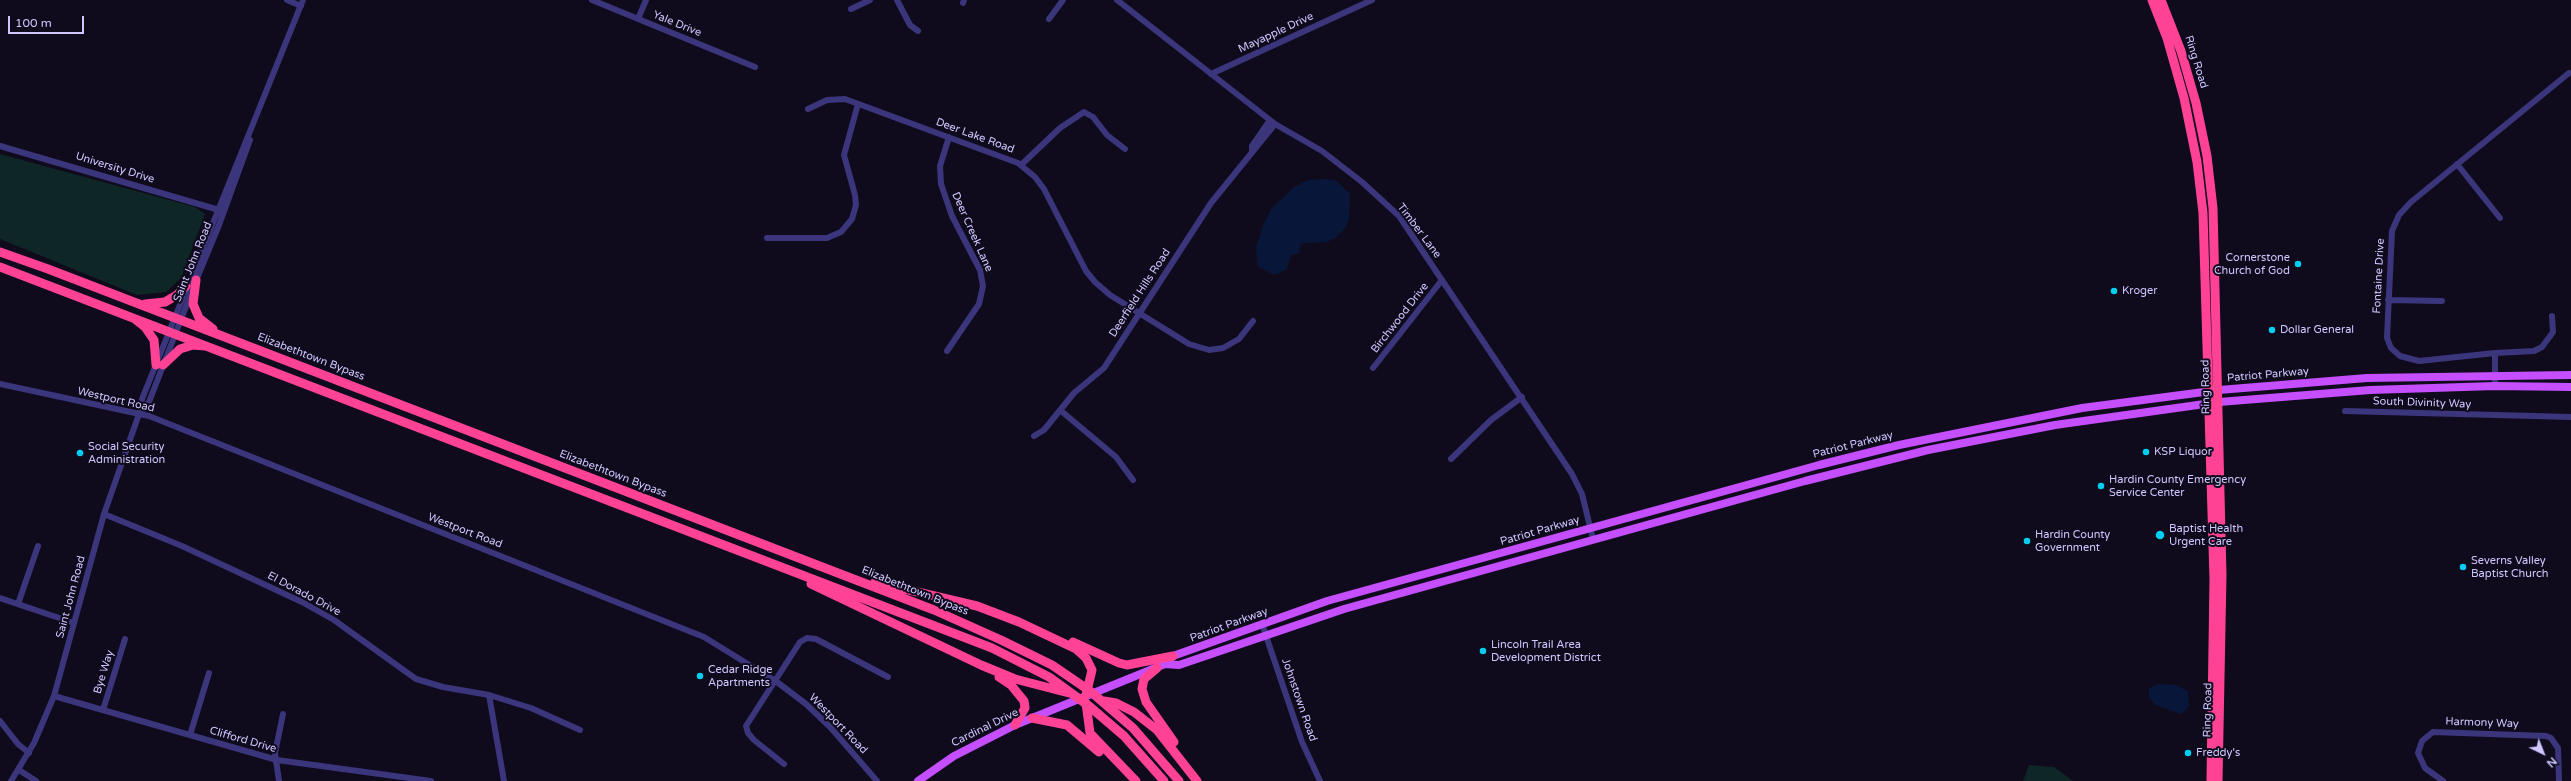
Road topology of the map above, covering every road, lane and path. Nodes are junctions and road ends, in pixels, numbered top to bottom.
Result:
1 (287, 0) edge
2 (592, 0) edge
3 (646, 0) edge
4 (870, 0) edge
5 (897, 0) edge
6 (1063, 0) edge
7 (1117, 0) edge
8 (1372, 0) edge
9 (2152, 0) edge
10 (2161, 0) edge
11 (302, 3) edge
12 (851, 9) dead end
13 (638, 19) junction
14 (1049, 19) dead end
15 (918, 31) dead end
16 (755, 67) dead end
17 (2568, 73) dead end
18 (1211, 74) junction
19 (858, 104) junction
20 (808, 109) dead end
21 (1273, 122) junction
22 (949, 137) junction
23 (0, 146) edge
24 (1125, 149) dead end
25 (2457, 164) junction
26 (1021, 165) junction
27 (220, 210) junction
28 (2500, 218) dead end
29 (767, 238) dead end
30 (0, 252) edge
31 (0, 266) edge
32 (196, 280) junction
33 (1442, 280) junction
34 (186, 286) junction
35 (122, 297) junction
36 (2388, 300) junction
37 (2442, 301) dead end
38 (117, 310) junction
39 (1139, 313) junction
40 (2552, 316) dead end
41 (177, 318) junction
42 (1254, 321) dead end
43 (172, 331) junction
44 (222, 336) junction
45 (218, 348) junction
46 (947, 351) dead end
47 (2495, 353) junction
48 (159, 365) junction
49 (1373, 368) dead end
50 (2495, 374) junction
51 (2571, 375) edge
52 (0, 384) edge
53 (2495, 386) junction
54 (2571, 387) edge
55 (2219, 390) junction
56 (2208, 391) junction
57 (1522, 397) junction
58 (2219, 402) junction
59 (2208, 403) junction
60 (1060, 410) junction
61 (2345, 411) dead end
62 (139, 414) junction
63 (2571, 417) edge
64 (1034, 436) dead end
65 (1451, 459) dead end
66 (1132, 480) dead end
67 (104, 514) junction
68 (1591, 528) junction
69 (746, 538) junction
70 (1593, 539) junction
71 (38, 546) dead end
72 (765, 560) junction
73 (0, 598) edge
74 (18, 604) junction
75 (1019, 622) junction
76 (74, 623) junction
77 (1262, 624) junction
78 (1266, 634) junction
79 (125, 639) dead end
80 (1174, 656) junction
81 (980, 665) junction
82 (1161, 666) junction
83 (209, 673) dead end
84 (888, 677) dead end
85 (777, 682) junction
86 (489, 695) junction
87 (54, 696) junction
88 (1086, 696) junction
89 (1066, 704) joint
90 (103, 710) junction
91 (282, 714) dead end
92 (1032, 718) junction
93 (0, 721) edge
94 (1015, 725) junction
95 (580, 730) dead end
96 (190, 735) junction
97 (29, 752) junction
98 (277, 760) junction
99 (784, 764) dead end
100 (19, 770) junction
101 (1126, 772) junction
102 (1197, 780) edge
103 (11, 781) edge
104 (36, 781) edge
105 (279, 781) edge
106 (432, 781) edge
107 (504, 781) edge
108 (877, 781) edge
109 (918, 781) edge
110 (1136, 781) edge
111 (1164, 781) edge
112 (1179, 781) edge
113 (1320, 781) edge
114 (2210, 781) edge
115 (2218, 781) edge
116 (2443, 781) edge
117 (2559, 781) edge

1 - 11 street
2 - 13 street, Yale Drive
3 - 13 street
4 - 12 street
5 - 15 street
6 - 14 street
7 - 18 street, Timber Lane
8 - 18 street, Mayapple Drive
9 - 56 highway, Ring Road
10 - 55 highway, Ring Road
11 - 27 street, Saint John Road
13 - 16 street, Yale Drive
17 - 25 street, Fontaine Drive
18 - 21 street, Timber Lane
19 - 20 street, Deer Lake Road
19 - 22 street, Deer Lake Road
19 - 29 street
21 - 33 street, Timber Lane
21 - 39 street, Deerfield Hills Road
22 - 26 street, Deer Lake Road
22 - 46 street, Deer Creek Lane
23 - 27 street, University Drive
24 - 26 street
25 - 28 street
25 - 36 street, Fontaine Drive
26 - 39 street, Deer Lake Road
27 - 32 street, Saint John Road
27 - 34 street, Saint John Road
30 - 35 highway, Elizabethtown Bypass
31 - 38 highway
32 - 41 street, Saint John Road
32 - 44 highway
33 - 49 street, Birchwood Drive
33 - 57 street, Timber Lane
34 - 35 highway
34 - 41 street, Saint John Road
35 - 41 highway, Elizabethtown Bypass
36 - 37 street
36 - 47 street, Fontaine Drive
38 - 43 highway
38 - 48 highway
39 - 42 street, Deer Lake Road
39 - 60 street, Deerfield Hills Road
40 - 47 street, Fontaine Drive
41 - 43 street, Saint John Road
41 - 44 highway, Elizabethtown Bypass
43 - 45 highway
43 - 48 street, Saint John Road
44 - 69 highway, Elizabethtown Bypass
45 - 48 highway
45 - 72 highway
47 - 50 street
48 - 62 street, Saint John Road
50 - 51 main road, Patriot Parkway
50 - 53 street
50 - 55 main road, Patriot Parkway
52 - 62 street, Westport Road
53 - 54 main road, Patriot Parkway
53 - 58 main road, Patriot Parkway
55 - 56 main road, Patriot Parkway
55 - 58 highway, Ring Road
56 - 59 highway, Ring Road
56 - 68 main road, Patriot Parkway
57 - 65 street
57 - 68 street, Timber Lane
58 - 59 main road, Patriot Parkway
58 - 115 highway, Ring Road
59 - 70 main road, Patriot Parkway
59 - 114 highway, Ring Road
60 - 64 street, Deerfield Hills Road
60 - 66 street
61 - 63 street, South Divinity Way
62 - 67 street, Saint John Road
62 - 85 street, Westport Road
67 - 76 street, Saint John Road
67 - 86 street, El Dorado Drive
68 - 70 street, Timber Lane
68 - 77 main road, Patriot Parkway
69 - 75 highway
69 - 112 highway, Elizabethtown Bypass
70 - 78 main road, Patriot Parkway
71 - 74 street
72 - 81 highway
72 - 111 highway
73 - 74 street
74 - 76 street
75 - 80 highway
75 - 88 highway
76 - 87 street, Saint John Road
77 - 78 street, Johnstown Road
77 - 80 main road, Patriot Parkway
78 - 82 main road, Patriot Parkway
78 - 113 street, Johnstown Road
79 - 90 street, Bye Way
80 - 82 main road, Patriot Parkway
81 - 88 highway
81 - 94 highway
82 - 88 main road, Patriot Parkway
82 - 102 highway
83 - 96 street
84 - 85 street
85 - 99 street
85 - 108 street, Westport Road
86 - 95 street, El Dorado Drive
86 - 107 street
87 - 90 street, Clifford Drive
87 - 97 street, Saint John Road
88 - 89 main road, Patriot Parkway
88 - 101 highway
88 - 102 highway
89 - 92 main road, Cardinal Drive
90 - 96 street, Clifford Drive
91 - 98 street
92 - 94 main road, Cardinal Drive
92 - 101 highway
93 - 97 street
94 - 109 main road, Cardinal Drive
96 - 98 street, Clifford Drive
97 - 100 street, Saint John Road
98 - 105 street
98 - 106 street, Clifford Drive
100 - 103 street, Saint John Road
100 - 104 street
101 - 110 highway
116 - 117 street, Harmony Way

